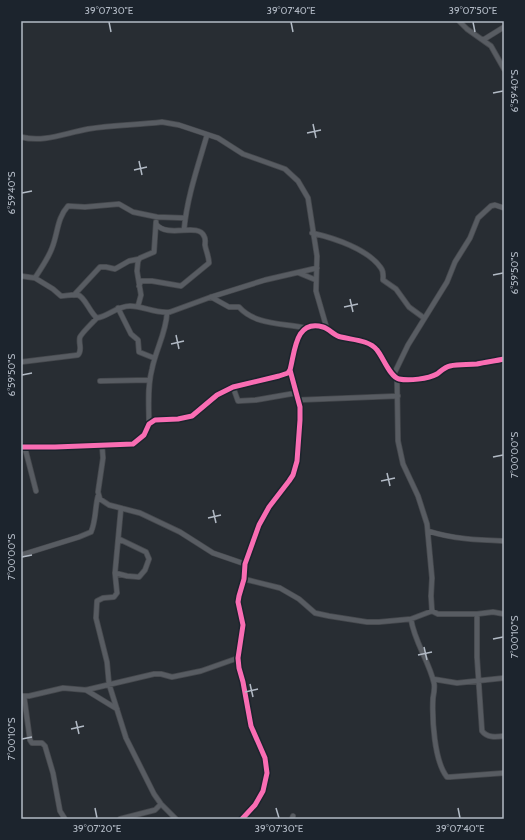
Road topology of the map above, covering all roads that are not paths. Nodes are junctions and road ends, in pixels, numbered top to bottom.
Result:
1 (459, 21) edge
2 (504, 27) edge
3 (483, 40) junction
4 (503, 65) edge
5 (207, 134) junction
6 (21, 137) edge
7 (504, 208) edge
8 (157, 217) junction
9 (185, 218) junction
10 (156, 224) junction
11 (184, 230) junction
12 (312, 233) junction
13 (139, 259) junction
14 (317, 268) junction
15 (299, 273) junction
16 (21, 276) edge
17 (35, 278) junction
18 (316, 280) junction
19 (139, 286) junction
20 (74, 295) junction
21 (212, 297) junction
22 (138, 306) junction
23 (118, 308) junction
24 (167, 313) junction
25 (97, 318) junction
26 (424, 318) junction
27 (305, 328) junction
28 (327, 329) junction
29 (154, 358) junction
30 (504, 359) edge
31 (21, 362) edge
32 (290, 370) junction
33 (395, 377) junction
34 (149, 380) junction
35 (100, 381) dead end
36 (233, 387) junction
37 (296, 393) junction
38 (398, 396) junction
39 (298, 400) junction
40 (149, 424) junction
41 (102, 445) junction
42 (23, 448) edge
43 (36, 491) dead end
44 (98, 496) junction
45 (121, 508) junction
46 (428, 531) junction
47 (119, 539) junction
48 (504, 541) edge
49 (21, 555) edge
50 (245, 564) junction
51 (115, 573) junction
52 (244, 579) junction
53 (432, 611) junction
54 (477, 614) junction
55 (504, 614) edge
56 (411, 619) junction
57 (238, 658) junction
58 (504, 678) edge
59 (433, 679) junction
60 (479, 681) junction
61 (109, 684) junction
62 (86, 690) junction
63 (23, 696) edge
64 (117, 709) junction
65 (504, 736) edge
66 (504, 772) edge
67 (161, 804) junction
68 (65, 819) edge
69 (120, 819) edge
70 (176, 819) edge
71 (242, 819) edge

1 - 3 street
2 - 3 street
3 - 4 street
5 - 6 street
5 - 9 street
5 - 12 street
7 - 26 street
8 - 9 street
8 - 10 street
8 - 17 street
9 - 11 street
10 - 11 street
10 - 13 street
11 - 19 street
12 - 14 street
12 - 26 street
13 - 19 street
13 - 20 street
14 - 15 street
14 - 18 street
15 - 18 street
15 - 21 street
16 - 17 street
17 - 20 street
18 - 28 street
19 - 22 street
20 - 25 street
21 - 24 street
21 - 27 street
22 - 23 street
22 - 24 street
23 - 25 street
23 - 29 street
24 - 29 street
25 - 31 street
26 - 33 street
27 - 28 street
27 - 32 street
28 - 33 street
29 - 34 street
30 - 33 street
32 - 36 street
32 - 37 street
33 - 38 street
34 - 35 street
34 - 40 street
36 - 37 street
36 - 40 street
37 - 39 street
38 - 39 street
38 - 46 street
39 - 50 street
40 - 41 street
41 - 42 street
41 - 44 street
42 - 43 street
44 - 45 street
44 - 49 street
45 - 47 street
45 - 50 street
46 - 48 street
46 - 53 street
47 - 51 street
47 - 51 street
50 - 52 street
51 - 61 street
52 - 56 street
52 - 57 street
53 - 54 street
53 - 56 street
54 - 55 street
54 - 60 street
56 - 59 street
57 - 61 street
57 - 71 street
58 - 60 street
59 - 60 street
59 - 66 street
60 - 65 street
61 - 62 street
61 - 64 street
62 - 63 street
62 - 64 street
63 - 68 street
64 - 67 street
67 - 69 street
67 - 70 street

